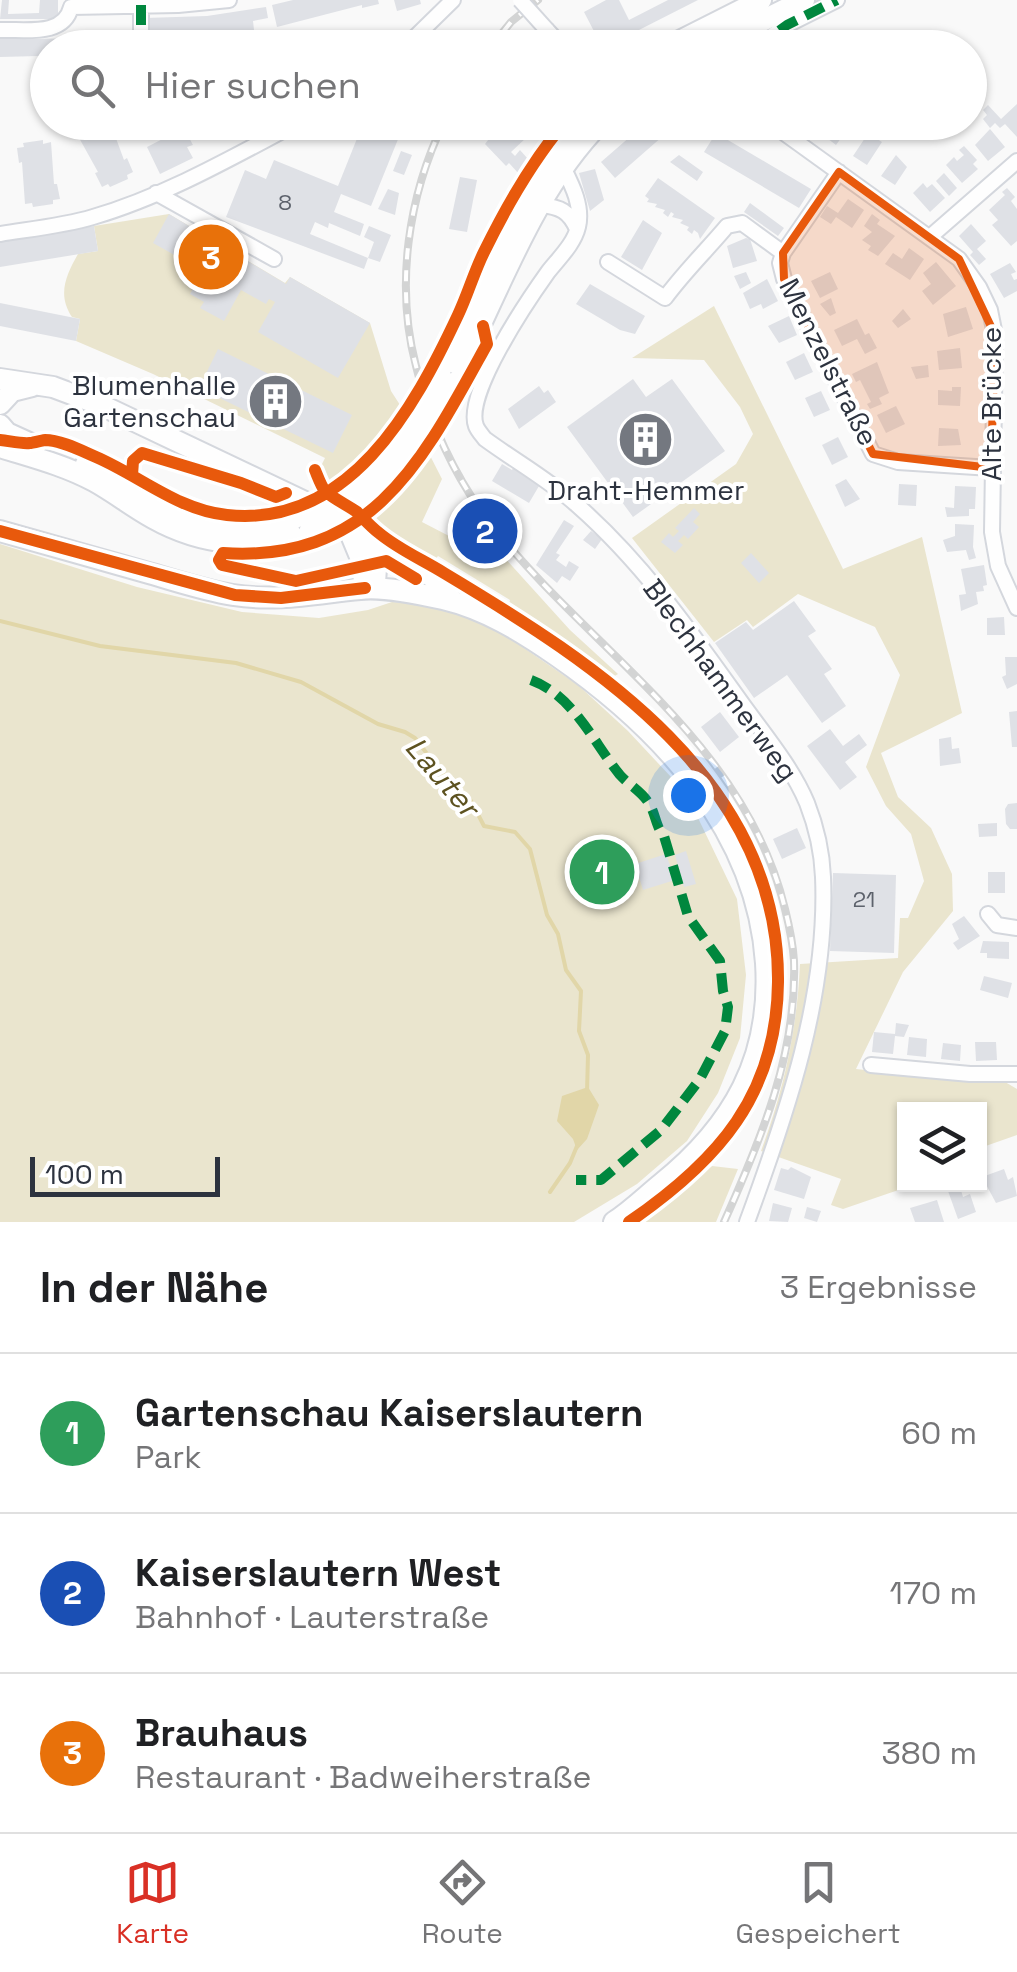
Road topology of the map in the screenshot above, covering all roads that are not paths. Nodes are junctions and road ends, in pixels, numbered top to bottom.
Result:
1 (230, 0) edge
2 (453, 0) edge
3 (520, 0) edge
4 (761, 0) edge
5 (804, 0) edge
6 (837, 0) edge
7 (70, 3) edge
8 (140, 5) junction
9 (0, 30) edge
10 (141, 30) edge
11 (422, 30) edge
12 (547, 30) edge
13 (714, 30) edge
14 (728, 30) edge
15 (780, 30) edge
16 (263, 140) edge
17 (563, 140) edge
18 (585, 140) edge
19 (794, 140) edge
20 (1017, 161) edge
21 (563, 167) junction
22 (839, 172) junction
23 (156, 193) junction
24 (541, 205) junction
25 (578, 229) junction
26 (0, 234) edge
27 (931, 236) junction
28 (783, 253) junction
29 (274, 260) dead end
30 (608, 262) dead end
31 (447, 375) junction
32 (0, 380) edge
33 (39, 384) junction
34 (0, 404) edge
35 (0, 425) edge
36 (7, 446) edge
37 (990, 468) junction
38 (0, 531) edge
39 (356, 533) junction
40 (370, 585) junction
41 (448, 590) junction
42 (1016, 604) edge
43 (488, 614) junction
44 (988, 914) dead end
45 (1017, 928) edge
46 (871, 1064) dead end
47 (1017, 1074) edge
48 (660, 1185) junction
49 (595, 1222) edge
50 (614, 1222) edge
51 (747, 1222) edge

1 - 8 street
2 - 11 street
3 - 12 street, bridge
4 - 13 main road
5 - 14 main road
6 - 15 street
7 - 8 street
7 - 9 street
8 - 10 street
16 - 23 street
17 - 31 main road
18 - 21 main road
19 - 22 street, Alte Brücke
20 - 27 street
21 - 24 main road
21 - 25 street
22 - 27 street, Alte Brücke
22 - 28 street, Menzelstraße
23 - 26 street
23 - 29 street
24 - 25 street
24 - 31 main road
25 - 51 street, Blechhammerweg
27 - 37 street, Alte Brücke
28 - 30 street
28 - 37 street, Menzelstraße
31 - 36 main road, bridge
32 - 33 main road
33 - 34 main road
33 - 39 main road
35 - 36 main road
37 - 42 street, Alte Brücke
38 - 40 main road
39 - 40 main road
39 - 41 main road
40 - 41 main road
40 - 43 main road
41 - 43 main road
43 - 48 main road
44 - 45 street
46 - 47 street
48 - 49 main road
48 - 50 main road

